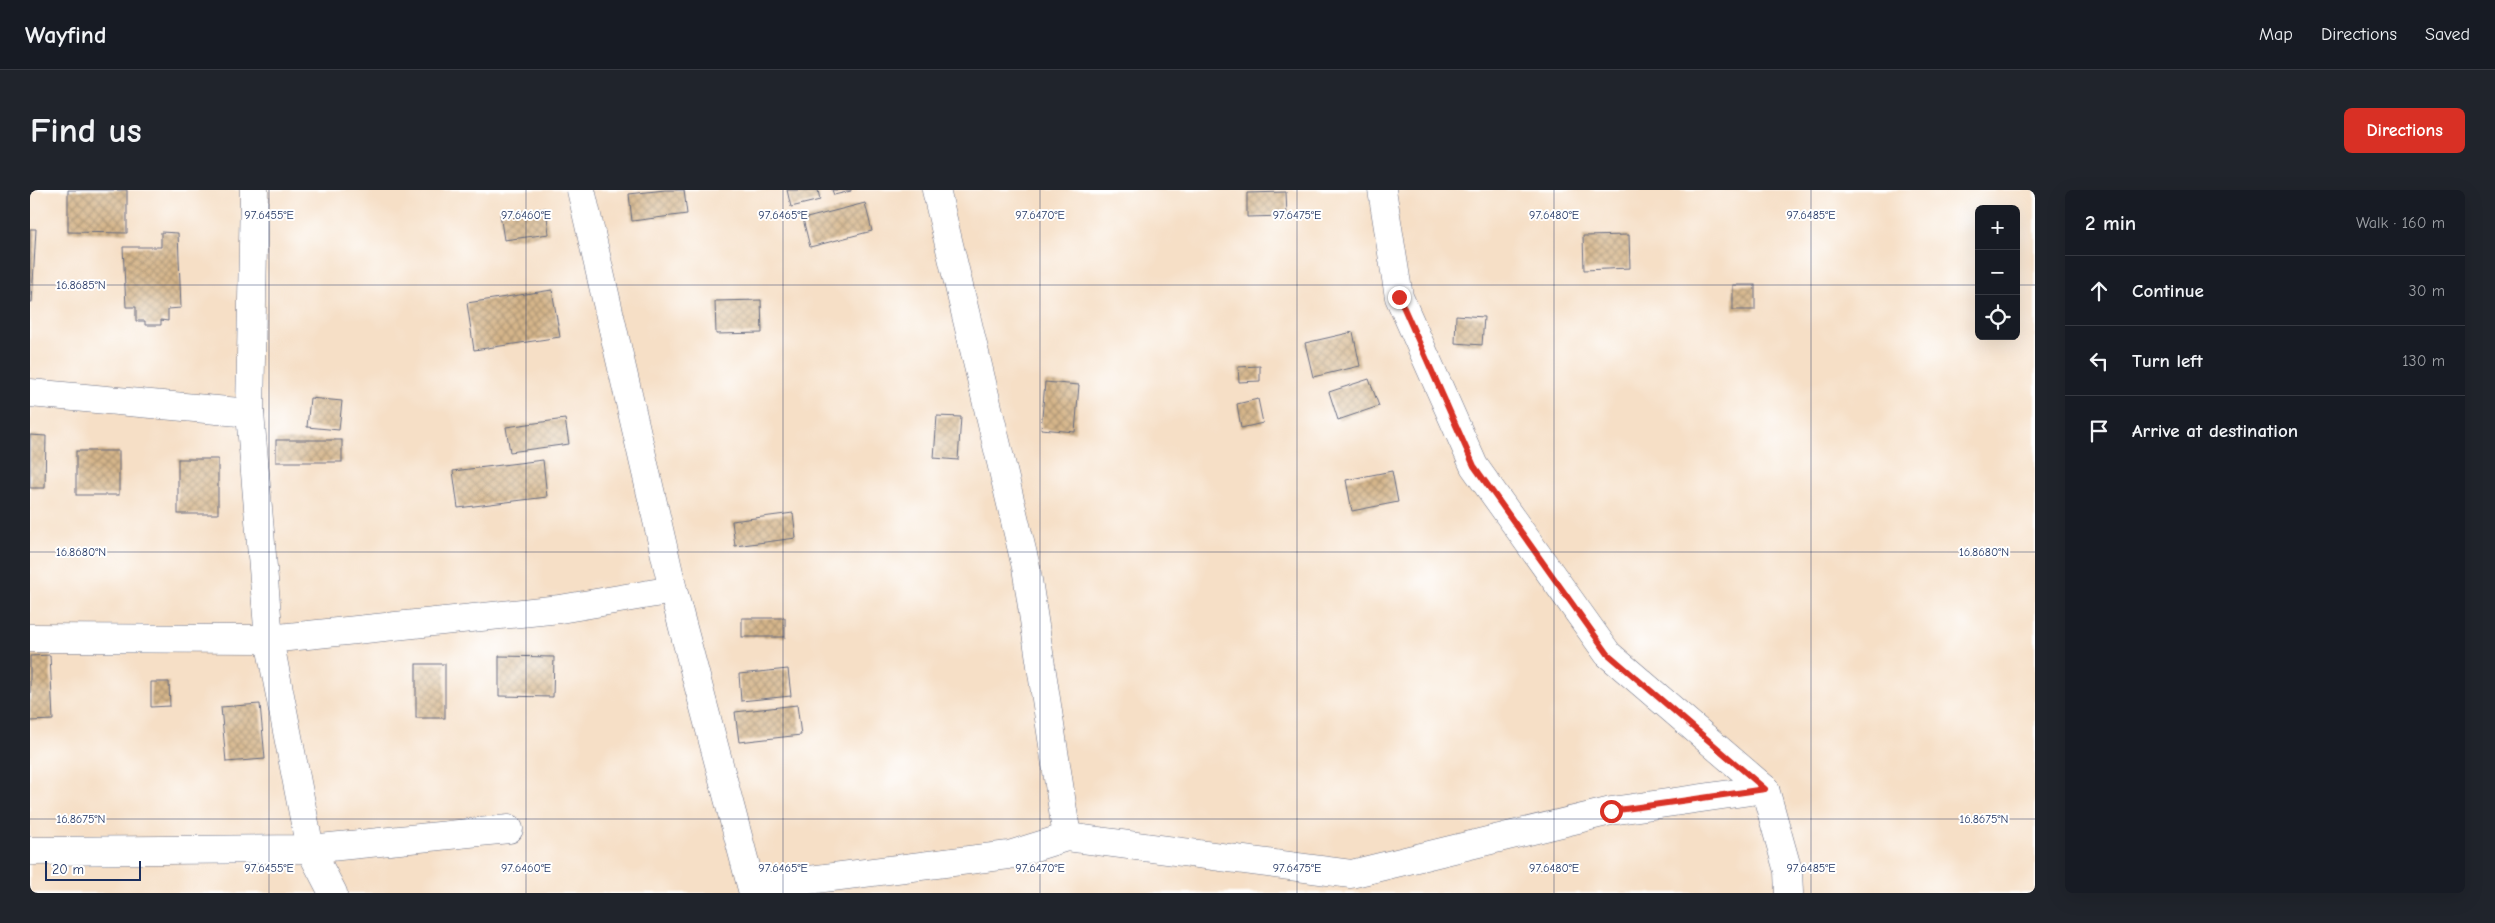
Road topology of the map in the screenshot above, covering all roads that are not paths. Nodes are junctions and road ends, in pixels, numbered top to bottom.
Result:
1 (254, 190) edge
2 (582, 190) edge
3 (936, 190) edge
4 (1382, 190) edge
5 (30, 393) edge
6 (250, 413) junction
7 (673, 590) junction
8 (30, 638) edge
9 (269, 639) junction
10 (1765, 789) junction
11 (509, 829) dead end
12 (1067, 837) junction
13 (310, 850) junction
14 (30, 851) edge
15 (753, 890) edge
16 (333, 893) edge
17 (1788, 893) edge

1 - 6 street
2 - 7 street
3 - 12 street
4 - 10 street
5 - 6 street
6 - 9 street
7 - 9 street
7 - 15 street
8 - 9 street
9 - 13 street
10 - 12 street
10 - 17 street
11 - 13 street
12 - 15 street
13 - 14 street
13 - 16 street

